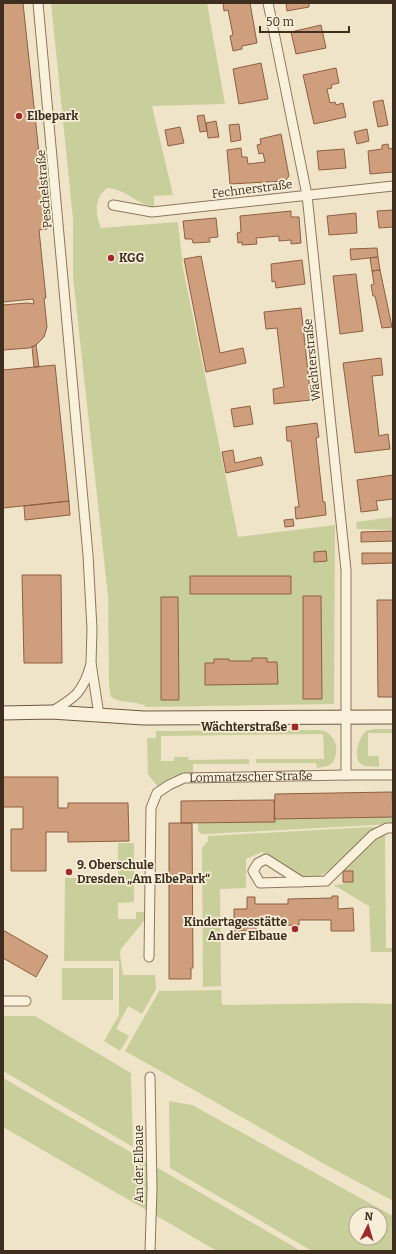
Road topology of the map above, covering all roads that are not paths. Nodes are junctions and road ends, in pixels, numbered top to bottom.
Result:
1 (38, 3) edge
2 (268, 3) edge
3 (393, 186) edge
4 (307, 195) junction
5 (113, 205) dead end
6 (92, 663) junction
7 (51, 712) junction
8 (3, 713) edge
9 (99, 715) junction
10 (347, 717) junction
11 (393, 717) edge
12 (346, 775) junction
13 (393, 775) edge
14 (393, 828) edge
15 (302, 882) junction
16 (149, 957) dead end
17 (3, 1001) edge
18 (26, 1001) dead end
19 (150, 1077) dead end
20 (150, 1251) edge

1 - 6 street, Peschelstraße
2 - 4 street, Wächterstraße
3 - 4 street, Fechnerstraße
4 - 5 street, Fechnerstraße
4 - 10 street, Wächterstraße
6 - 7 street
6 - 9 street
7 - 8 main road
7 - 9 main road
9 - 10 main road
10 - 11 main road
10 - 12 street
12 - 13 street, Lommatzscher Straße
12 - 16 street, Lommatzscher Straße
14 - 15 street
15 - 15 street
17 - 18 street
19 - 20 street, An der Elbaue

